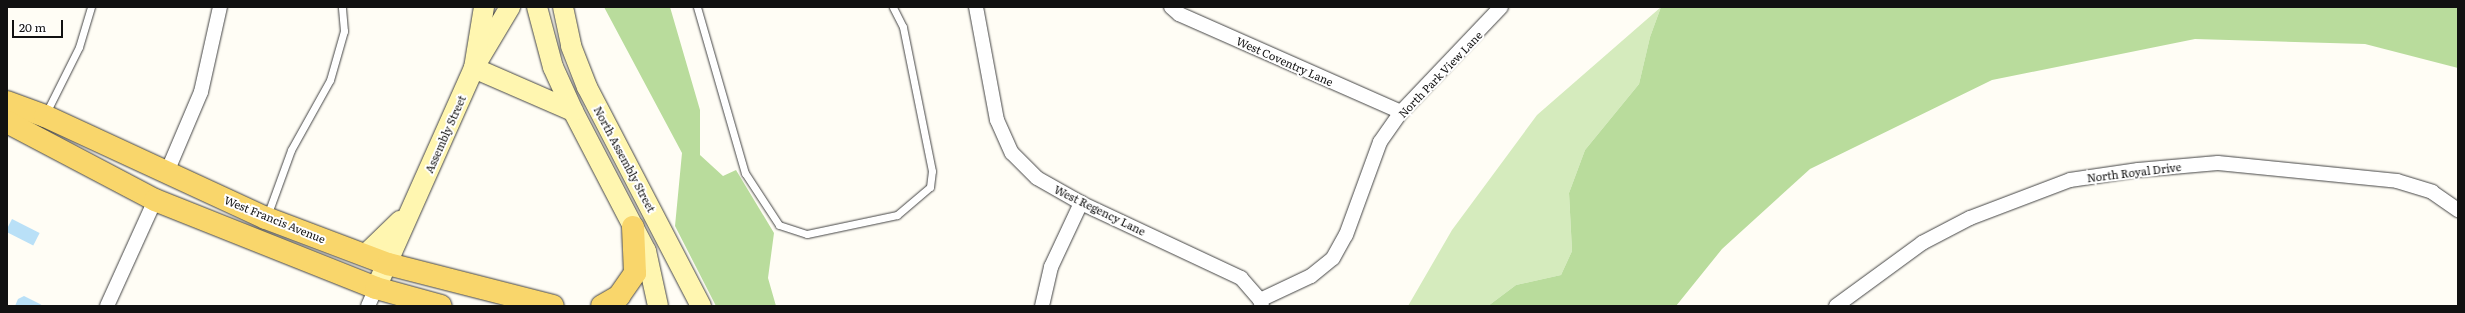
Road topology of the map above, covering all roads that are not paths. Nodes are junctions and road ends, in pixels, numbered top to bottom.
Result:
1 (91, 7) edge
2 (220, 7) edge
3 (342, 7) edge
4 (470, 7) edge
5 (484, 7) edge
6 (510, 7) edge
7 (537, 7) edge
8 (563, 7) edge
9 (697, 7) edge
10 (893, 7) edge
11 (976, 7) edge
12 (1171, 7) edge
13 (1501, 7) edge
14 (474, 68) junction
15 (7, 102) edge
16 (573, 111) junction
17 (1401, 112) junction
18 (45, 116) junction
19 (7, 122) edge
20 (167, 172) junction
21 (155, 200) junction
22 (416, 200) junction
23 (1081, 203) junction
24 (2458, 210) edge
25 (266, 218) junction
26 (633, 227) junction
27 (365, 255) junction
28 (388, 264) junction
29 (372, 297) edge
30 (1261, 303) edge
31 (107, 306) edge
32 (441, 306) edge
33 (553, 306) edge
34 (602, 306) edge
35 (658, 306) edge
36 (701, 306) edge
37 (1042, 306) edge
38 (1836, 306) edge

1 - 18 lane
2 - 20 street
3 - 25 lane
4 - 14 main road
5 - 14 main road
6 - 14 main road
7 - 16 main road
8 - 36 main road, North Assembly Street
9 - 10 lane
11 - 23 street, West Regency Lane
12 - 17 street, West Coventry Lane
13 - 17 street, North Park View Lane
14 - 16 main road
14 - 22 main road, Assembly Street
15 - 18 main road, West Francis Avenue
16 - 26 main road
17 - 30 street, North Park View Lane
18 - 20 main road, West Francis Avenue
19 - 21 main road
20 - 25 main road, West Francis Avenue
21 - 29 main road
21 - 31 street
22 - 27 main road, Assembly Street
22 - 28 main road, Assembly Street
23 - 30 street, West Regency Lane
23 - 37 street
24 - 38 street, North Royal Drive
25 - 27 main road, West Francis Avenue
26 - 34 main road
26 - 35 main road
27 - 28 main road, West Francis Avenue
28 - 29 main road
28 - 33 main road, West Francis Avenue
29 - 32 main road

